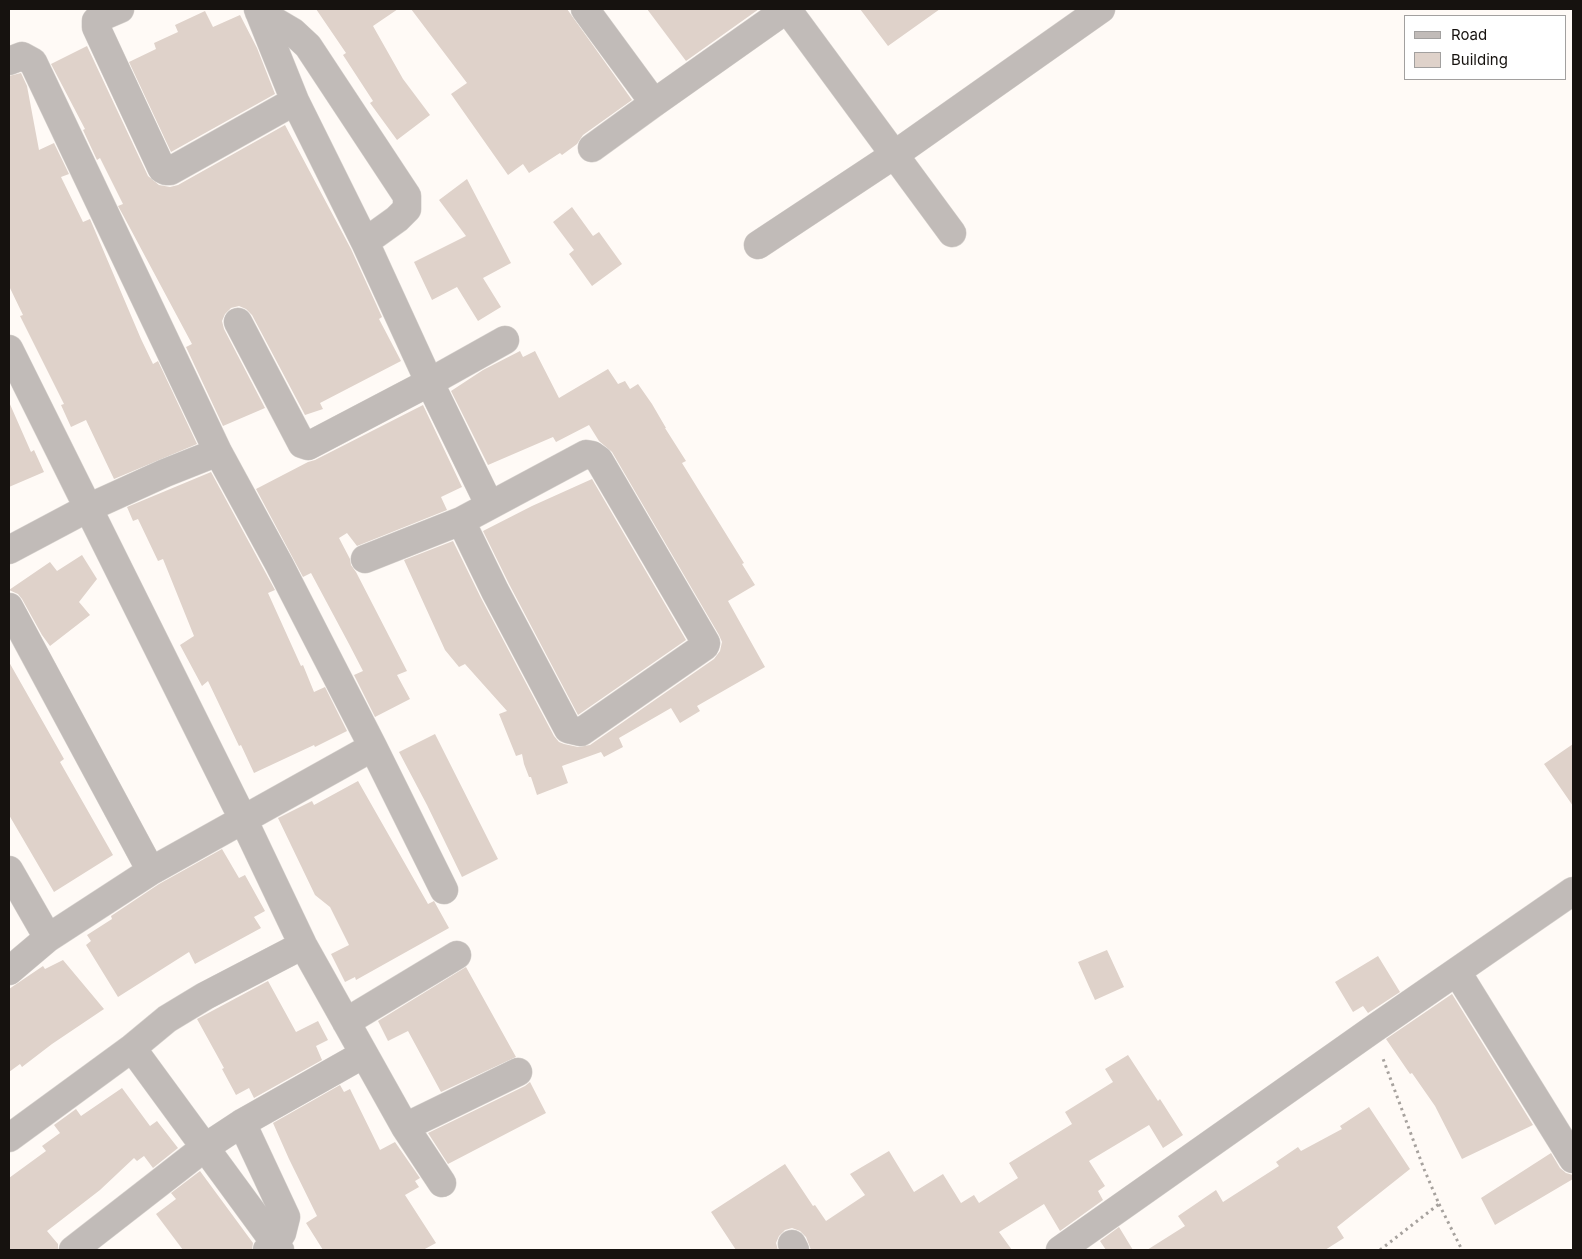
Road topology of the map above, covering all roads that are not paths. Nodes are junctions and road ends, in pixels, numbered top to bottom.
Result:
1 (120, 9) edge
2 (585, 9) edge
3 (787, 9) edge
4 (1101, 9) edge
5 (258, 10) edge
6 (9, 61) edge
7 (295, 101) junction
8 (654, 103) junction
9 (592, 148) dead end
10 (894, 155) junction
11 (952, 233) dead end
12 (365, 242) junction
13 (758, 246) dead end
14 (238, 322) dead end
15 (505, 340) dead end
16 (9, 349) edge
17 (430, 382) junction
18 (218, 452) junction
19 (489, 504) junction
20 (88, 508) junction
21 (461, 521) junction
22 (9, 550) edge
23 (365, 559) dead end
24 (9, 607) edge
25 (373, 746) junction
26 (243, 819) junction
27 (9, 870) edge
28 (151, 871) junction
29 (444, 890) dead end
30 (1573, 891) edge
31 (48, 938) junction
32 (303, 945) junction
33 (457, 955) dead end
34 (9, 970) edge
35 (1457, 972) junction
36 (346, 1022) junction
37 (132, 1048) junction
38 (364, 1054) junction
39 (518, 1072) dead end
40 (242, 1123) junction
41 (405, 1127) junction
42 (9, 1138) edge
43 (204, 1148) junction
44 (1573, 1159) edge
45 (442, 1183) dead end
46 (274, 1248) edge
47 (73, 1250) edge
48 (1060, 1250) edge

1 - 7 street
2 - 8 street
3 - 8 street
3 - 10 street
4 - 10 street
5 - 7 street
5 - 12 street
6 - 18 street
7 - 12 street
8 - 9 street
10 - 11 street
10 - 13 street
12 - 17 street
14 - 17 street
15 - 17 street
16 - 20 street
17 - 19 street
18 - 20 street
18 - 25 street
19 - 21 street
19 - 21 street
20 - 22 street
20 - 26 street
21 - 23 street
24 - 28 street
25 - 26 street
25 - 29 street
26 - 28 street
26 - 32 street
27 - 31 street
28 - 31 street
30 - 35 street
31 - 34 street
32 - 36 street
32 - 37 street
33 - 36 street
35 - 44 street
35 - 48 street
36 - 38 street
37 - 42 street
37 - 43 street
38 - 40 street
38 - 41 street
39 - 41 street
40 - 43 street
40 - 46 street
41 - 45 street
43 - 46 street
43 - 47 street

